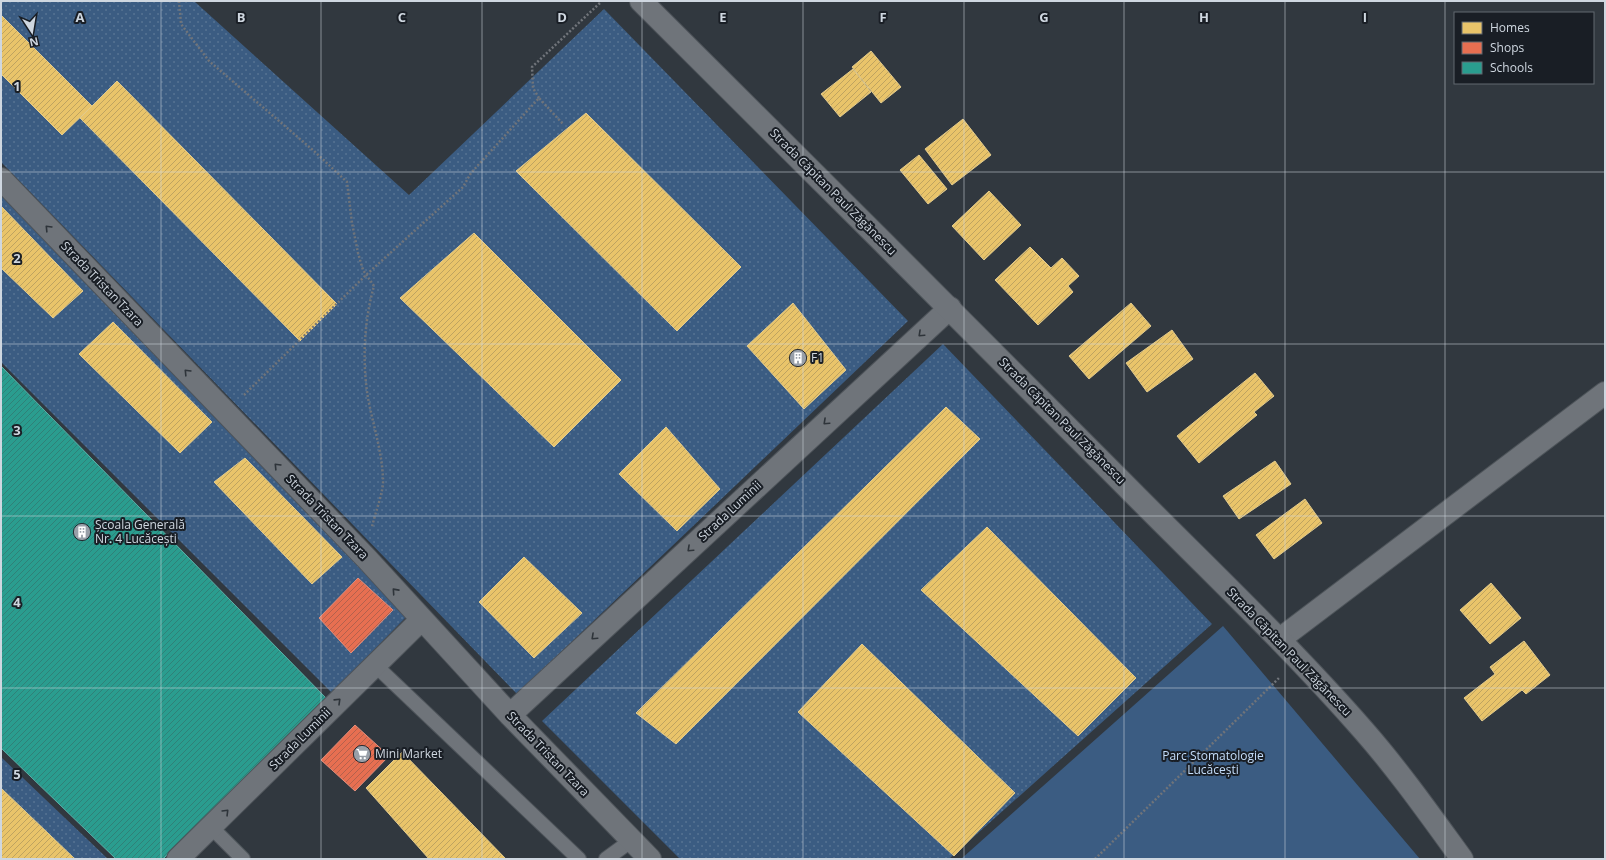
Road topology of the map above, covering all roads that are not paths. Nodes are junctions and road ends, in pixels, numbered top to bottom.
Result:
1 (642, 1) edge
2 (1, 179) edge
3 (950, 308) junction
4 (1605, 393) edge
5 (422, 620) junction
6 (1280, 639) junction
7 (375, 665) junction
8 (510, 715) junction
9 (211, 827) junction
10 (632, 840) junction
11 (178, 859) edge
12 (243, 859) edge
13 (579, 859) edge
14 (606, 859) edge
15 (650, 859) edge
16 (1462, 859) edge

1 - 3 street, Strada Căpitan Paul Zăgănescu
5 -> 2 street, Strada Tristan Tzara
3 - 6 street, Strada Căpitan Paul Zăgănescu
3 -> 8 street, Strada Luminii
4 - 6 street
5 - 7 street, Strada Luminii
5 - 8 street, Strada Tristan Tzara
6 - 16 street, Strada Căpitan Paul Zăgănescu
9 -> 7 street, Strada Luminii
7 - 13 lane
8 - 10 street, Strada Tristan Tzara
9 - 11 street, Strada Luminii
9 - 12 lane
10 - 14 lane
10 - 15 street, Strada Tristan Tzara

